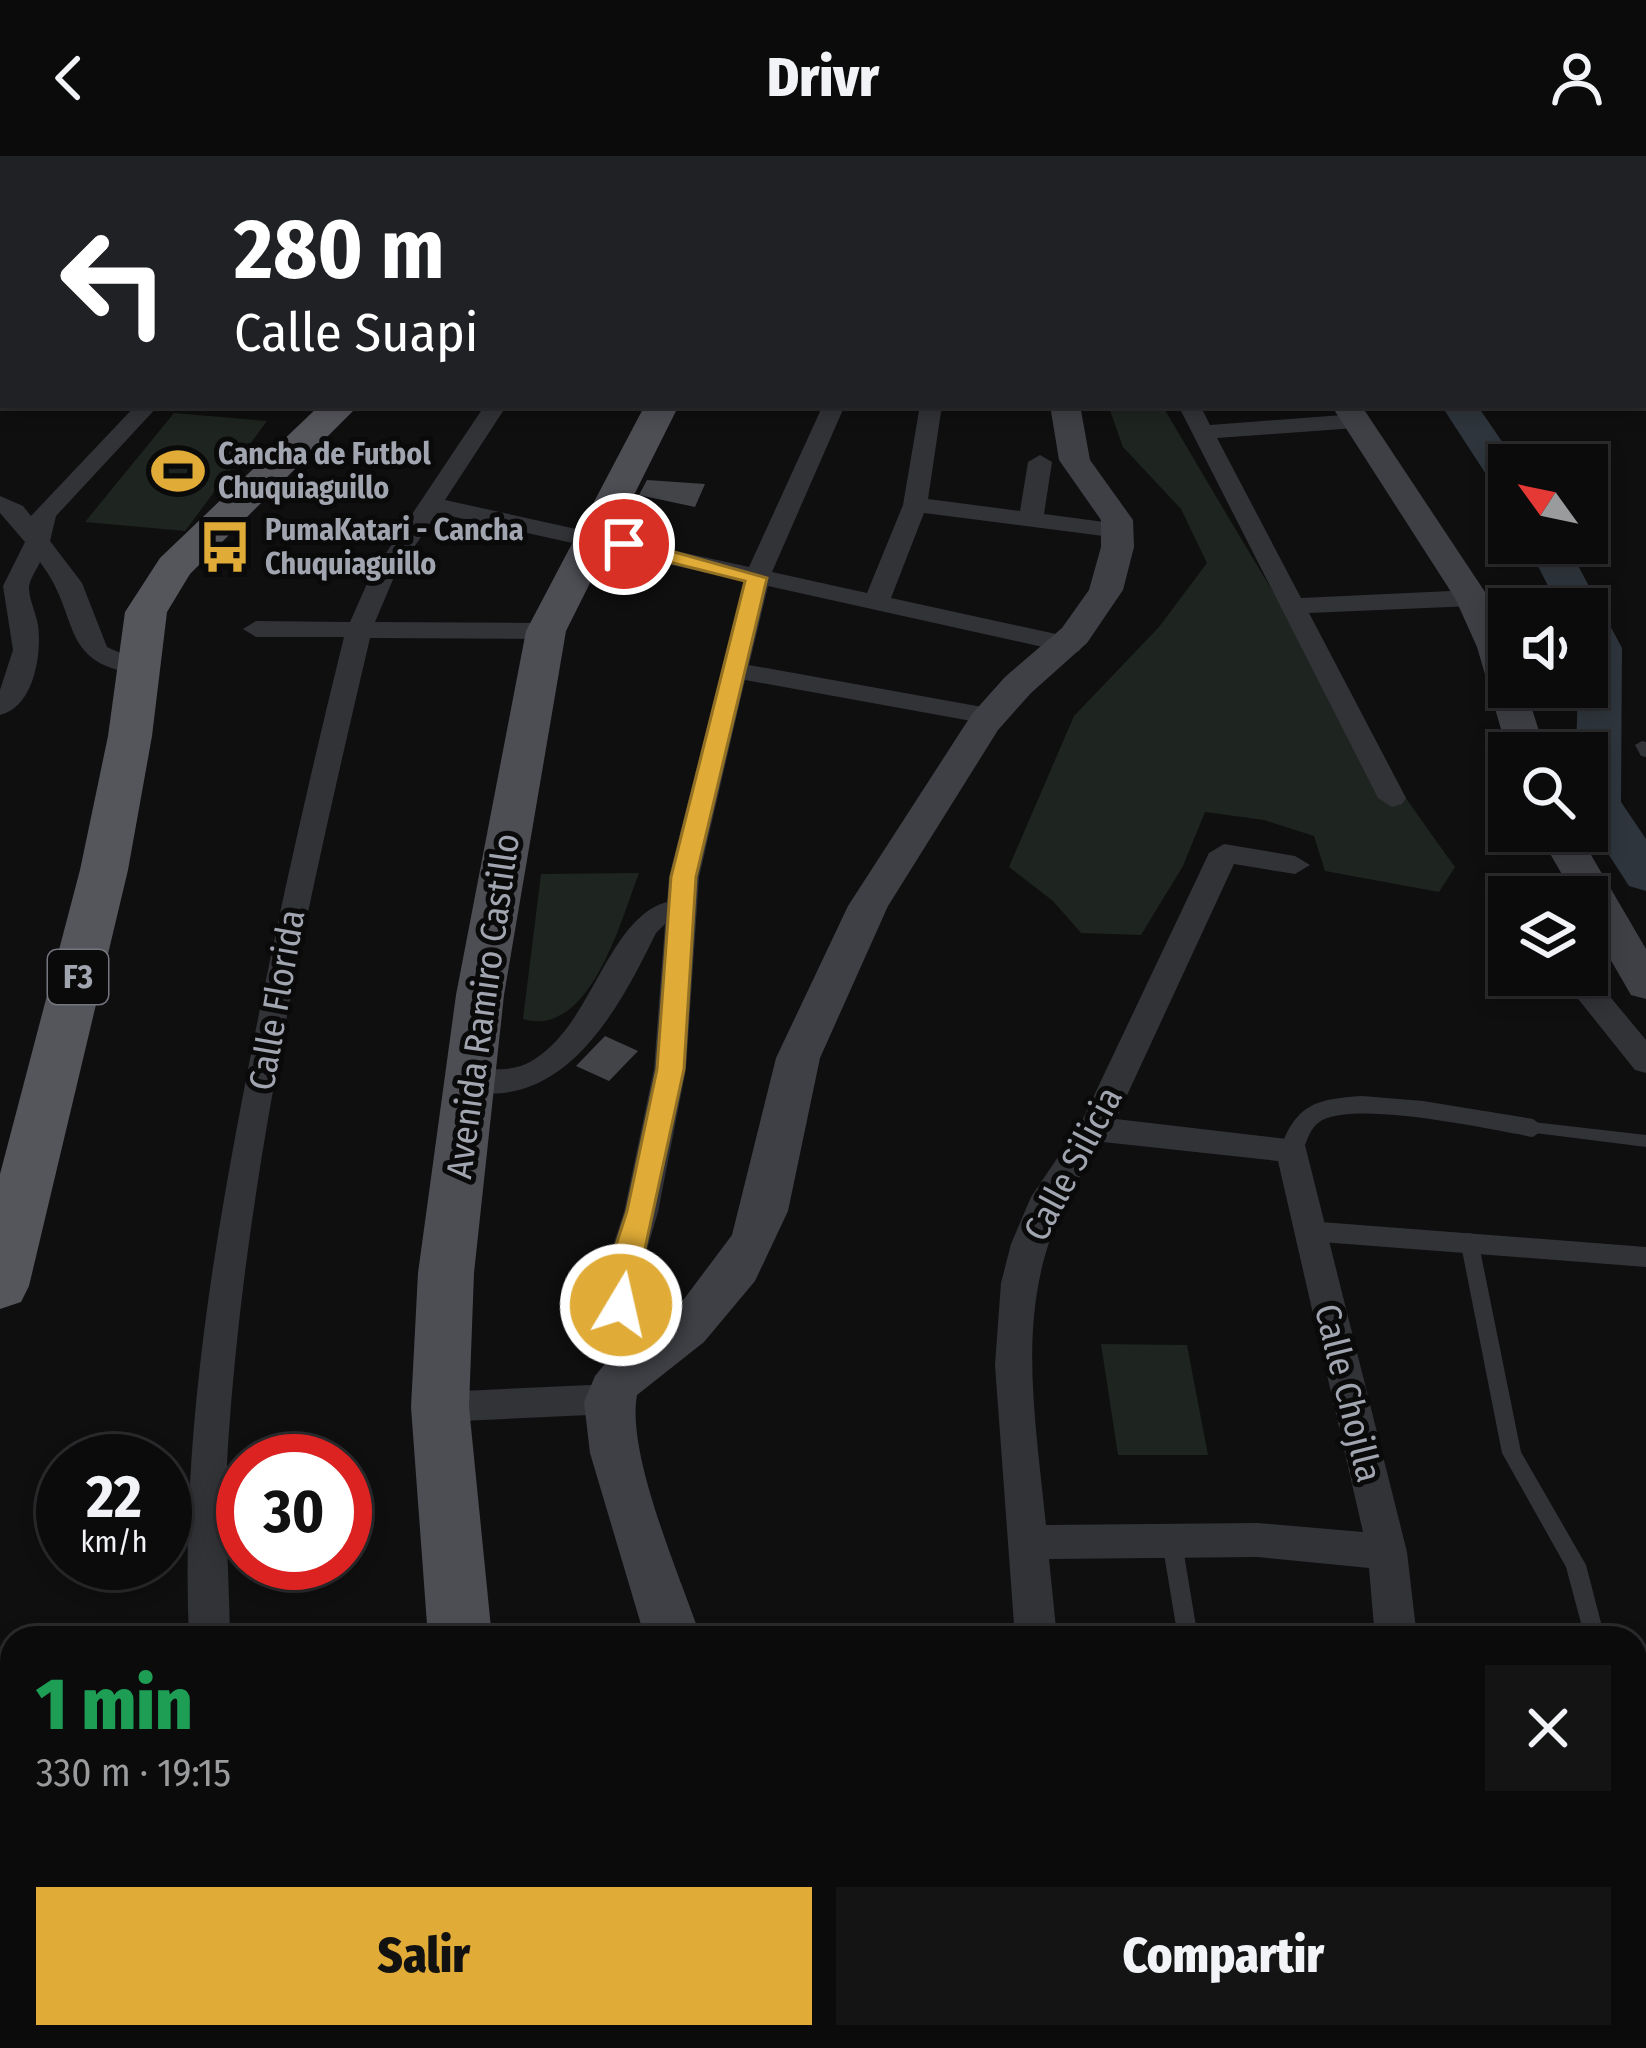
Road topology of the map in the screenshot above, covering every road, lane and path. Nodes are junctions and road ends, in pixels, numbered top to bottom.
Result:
1 (145, 408) edge
2 (338, 408) edge
3 (494, 408) edge
4 (660, 408) edge
5 (833, 408) edge
6 (931, 408) edge
7 (1065, 408) edge
8 (1191, 408) edge
9 (1351, 413) edge
10 (1203, 432) junction
11 (1040, 462) dead end
12 (0, 502) edge
13 (429, 504) junction
14 (915, 505) junction
15 (1031, 520) junction
16 (1119, 531) junction
17 (591, 537) junction
18 (38, 541) junction
19 (757, 578) junction
20 (1472, 598) junction
21 (876, 603) junction
22 (1289, 606) junction
23 (256, 629) dead end
24 (546, 631) junction
25 (358, 632) junction
26 (1070, 645) junction
27 (137, 666) junction
28 (732, 670) junction
29 (0, 707) edge
30 (988, 716) junction
31 (1521, 732) edge
32 (1391, 798) dead end
33 (1569, 852) edge
34 (1294, 865) dead end
35 (680, 908) junction
36 (1646, 985) edge
37 (1592, 996) edge
38 (1646, 1062) edge
39 (468, 1080) junction
40 (1533, 1128) joint
41 (1095, 1130) junction
42 (1646, 1141) edge
43 (1292, 1150) junction
44 (1308, 1231) junction
45 (1469, 1240) junction
46 (1646, 1257) edge
47 (0, 1286) edge
48 (618, 1387) junction
49 (440, 1407) junction
50 (1027, 1542) junction
51 (1172, 1542) junction
52 (1387, 1552) junction
53 (209, 1626) edge
54 (459, 1626) edge
55 (669, 1626) edge
56 (1035, 1626) edge
57 (1186, 1626) edge
58 (1395, 1626) edge
59 (1591, 1626) edge

1 - 18 street
2 - 27 highway, F3
3 - 13 street, Calle Florida
4 - 17 main road, Avenida Ramiro Castillo
5 - 19 street
6 - 14 street
7 - 16 main road
8 - 10 street
9 - 10 street
9 - 20 main road
10 - 22 street
11 - 15 street
12 - 18 street
13 - 17 street
13 - 25 street, Calle Florida
14 - 15 street
14 - 21 street
15 - 16 street
16 - 26 main road
17 - 19 street
17 - 24 main road, Avenida Ramiro Castillo
18 - 27 street
18 - 29 street
19 - 21 street
19 - 28 street
20 - 22 street
20 - 31 main road
21 - 26 street
22 - 32 street
23 - 25 street
24 - 25 street
24 - 39 main road, Avenida Ramiro Castillo
25 - 53 street, Calle Florida
26 - 30 main road
27 - 47 highway, F3
28 - 30 street
28 - 35 street
30 - 48 main road
33 - 36 main road
34 - 41 street, Calle Silicia
35 - 39 street
35 - 48 street
37 - 38 street
39 - 49 main road, Avenida Ramiro Castillo
40 - 42 lane
40 - 43 street
41 - 43 street
41 - 50 street, Calle Silicia
43 - 44 street, Calle Chojlla
44 - 45 street
44 - 52 street, Calle Chojlla
45 - 46 street
45 - 59 lane
48 - 49 street
48 - 55 main road
49 - 54 main road, Avenida Ramiro Castillo
50 - 51 street
50 - 56 street, Calle Silicia
51 - 52 street
51 - 57 lane
52 - 58 street, Calle Chojlla

